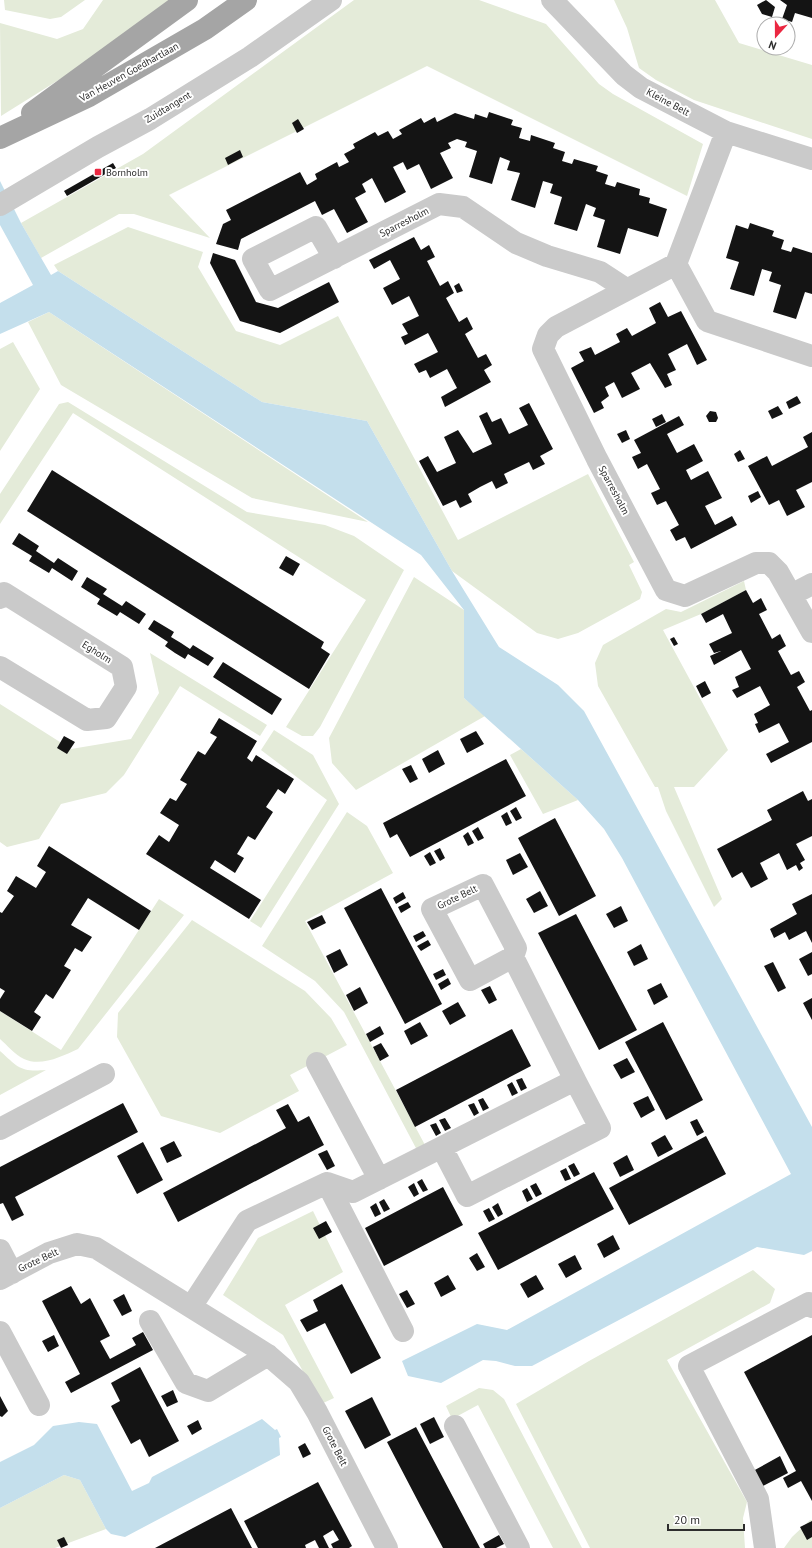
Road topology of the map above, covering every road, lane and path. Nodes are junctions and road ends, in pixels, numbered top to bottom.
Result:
1 (188, 0) edge
2 (246, 0) edge
3 (332, 0) edge
4 (552, 0) edge
5 (726, 132) junction
6 (3, 136) edge
7 (812, 159) edge
8 (0, 205) edge
9 (334, 258) dead end
10 (676, 264) junction
11 (626, 289) junction
12 (812, 356) edge
13 (812, 584) edge
14 (1, 594) edge
15 (791, 595) junction
16 (812, 632) edge
17 (0, 667) edge
18 (513, 957) dead end
19 (317, 1063) dead end
20 (104, 1074) dead end
21 (575, 1080) junction
22 (0, 1129) edge
23 (442, 1148) junction
24 (379, 1179) junction
25 (327, 1183) junction
26 (0, 1250) edge
27 (6, 1276) edge
28 (191, 1307) junction
29 (812, 1307) edge
30 (150, 1321) dead end
31 (403, 1331) dead end
32 (0, 1332) edge
33 (268, 1355) junction
34 (40, 1405) dead end
35 (455, 1426) dead end
36 (387, 1548) edge
37 (519, 1548) edge
38 (765, 1548) edge

1 - 6 main road, Van Heuven Goedhartlaan
2 - 6 main road, Van Heuven Goedhartlaan
3 - 8 street, Zuidtangent
4 - 5 street, Kleine Belt
5 - 7 street, Kleine Belt
5 - 10 street
9 - 11 street, Sparresholm
10 - 11 street, Sparresholm
10 - 12 street
11 - 15 street, Sparresholm
13 - 15 street
14 - 17 street, Egholm
15 - 16 street, Sparresholm
18 - 21 street
19 - 24 street
20 - 22 street
21 - 23 street
21 - 23 street
23 - 24 street
24 - 25 street
25 - 28 street
25 - 31 street
26 - 27 street, Grote Belt
27 - 28 street, Grote Belt
28 - 33 street, Grote Belt
29 - 38 street
30 - 33 street
32 - 34 street
33 - 36 street, Grote Belt
35 - 37 street

